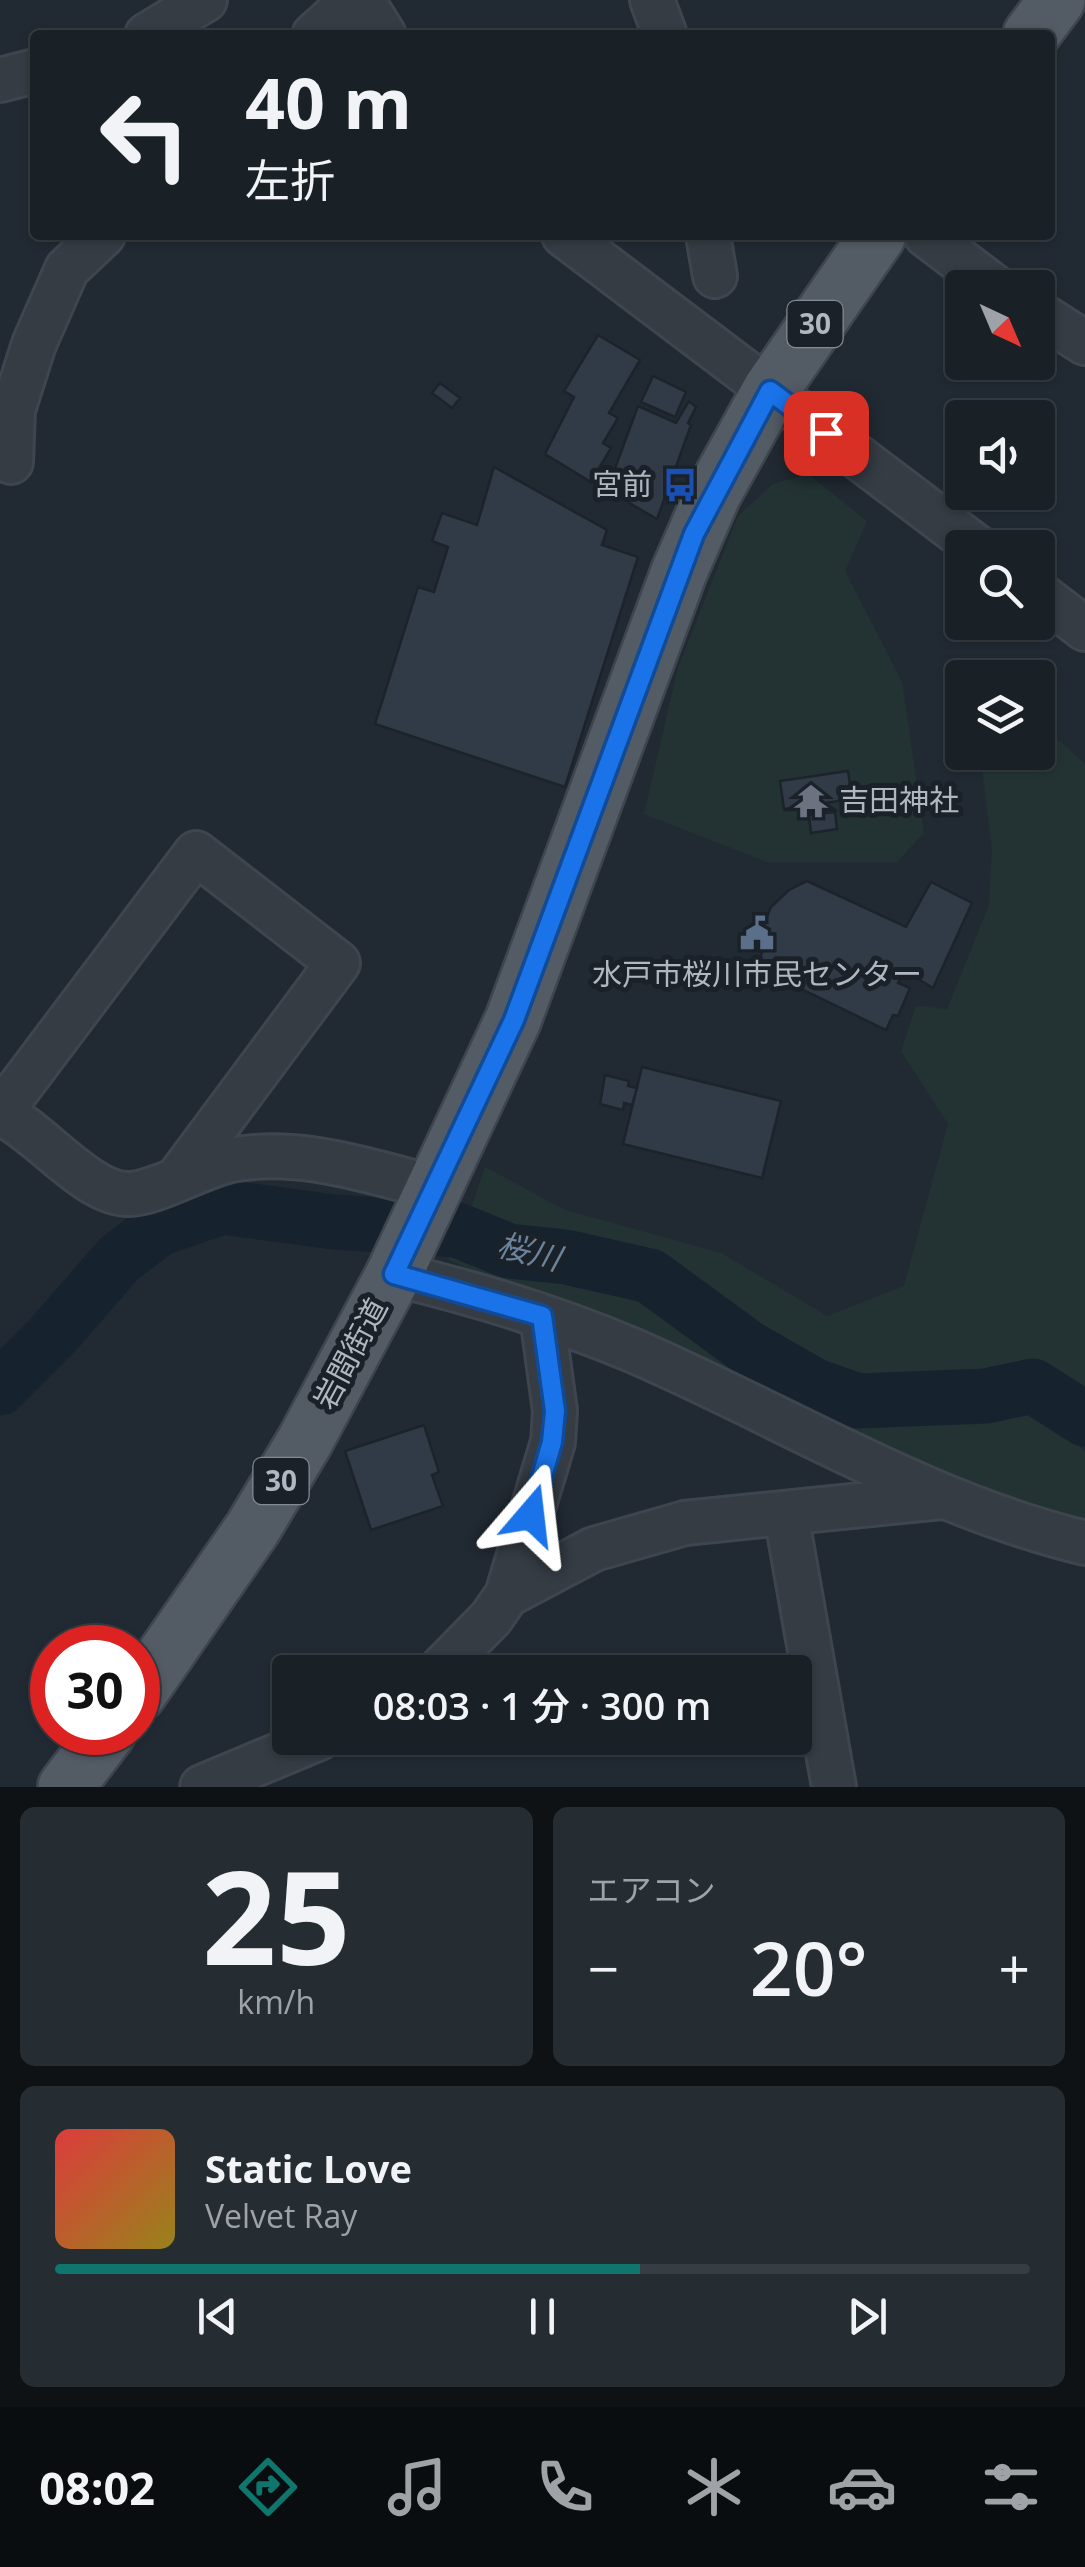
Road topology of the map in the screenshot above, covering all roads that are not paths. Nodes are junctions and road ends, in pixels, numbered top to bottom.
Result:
1 (206, 0) edge
2 (353, 0) edge
3 (362, 0) edge
4 (652, 0) edge
5 (1057, 0) edge
6 (155, 30) edge
7 (320, 30) edge
8 (381, 30) edge
9 (664, 30) edge
10 (1034, 30) edge
11 (30, 72) edge
12 (0, 80) edge
13 (98, 240) edge
14 (571, 240) edge
15 (875, 240) edge
16 (933, 240) edge
17 (972, 270) edge
18 (1055, 323) edge
19 (1085, 342) edge
20 (770, 391) junction
21 (12, 462) dead end
22 (954, 530) edge
23 (1055, 605) edge
24 (1085, 628) edge
25 (0, 1114) edge
26 (178, 1178) junction
27 (432, 1194) junction
28 (398, 1264) junction
29 (542, 1316) junction
30 (941, 1497) junction
31 (786, 1514) junction
32 (1085, 1542) edge
33 (507, 1595) junction
34 (455, 1655) edge
35 (160, 1662) edge
36 (90, 1755) edge
37 (278, 1755) edge
38 (66, 1787) edge
39 (202, 1787) edge
40 (834, 1787) edge

1 - 6 street
2 - 7 street
3 - 8 street
4 - 9 street
5 - 10 main road
11 - 12 street
13 - 21 street
14 - 20 street
15 - 20 main road, 岩間街道 / 30
16 - 17 street
18 - 19 street
20 - 22 street
20 - 27 main road, 岩間街道 / 30
23 - 24 street
25 - 26 street
25 - 26 street
26 - 27 street
27 - 28 main road, 岩間街道 / 30
28 - 29 street
28 - 35 main road, 岩間街道 / 30
29 - 30 street
29 - 33 street
30 - 31 street
30 - 32 street
31 - 33 street
31 - 40 street
33 - 34 street
36 - 38 main road
37 - 39 street

